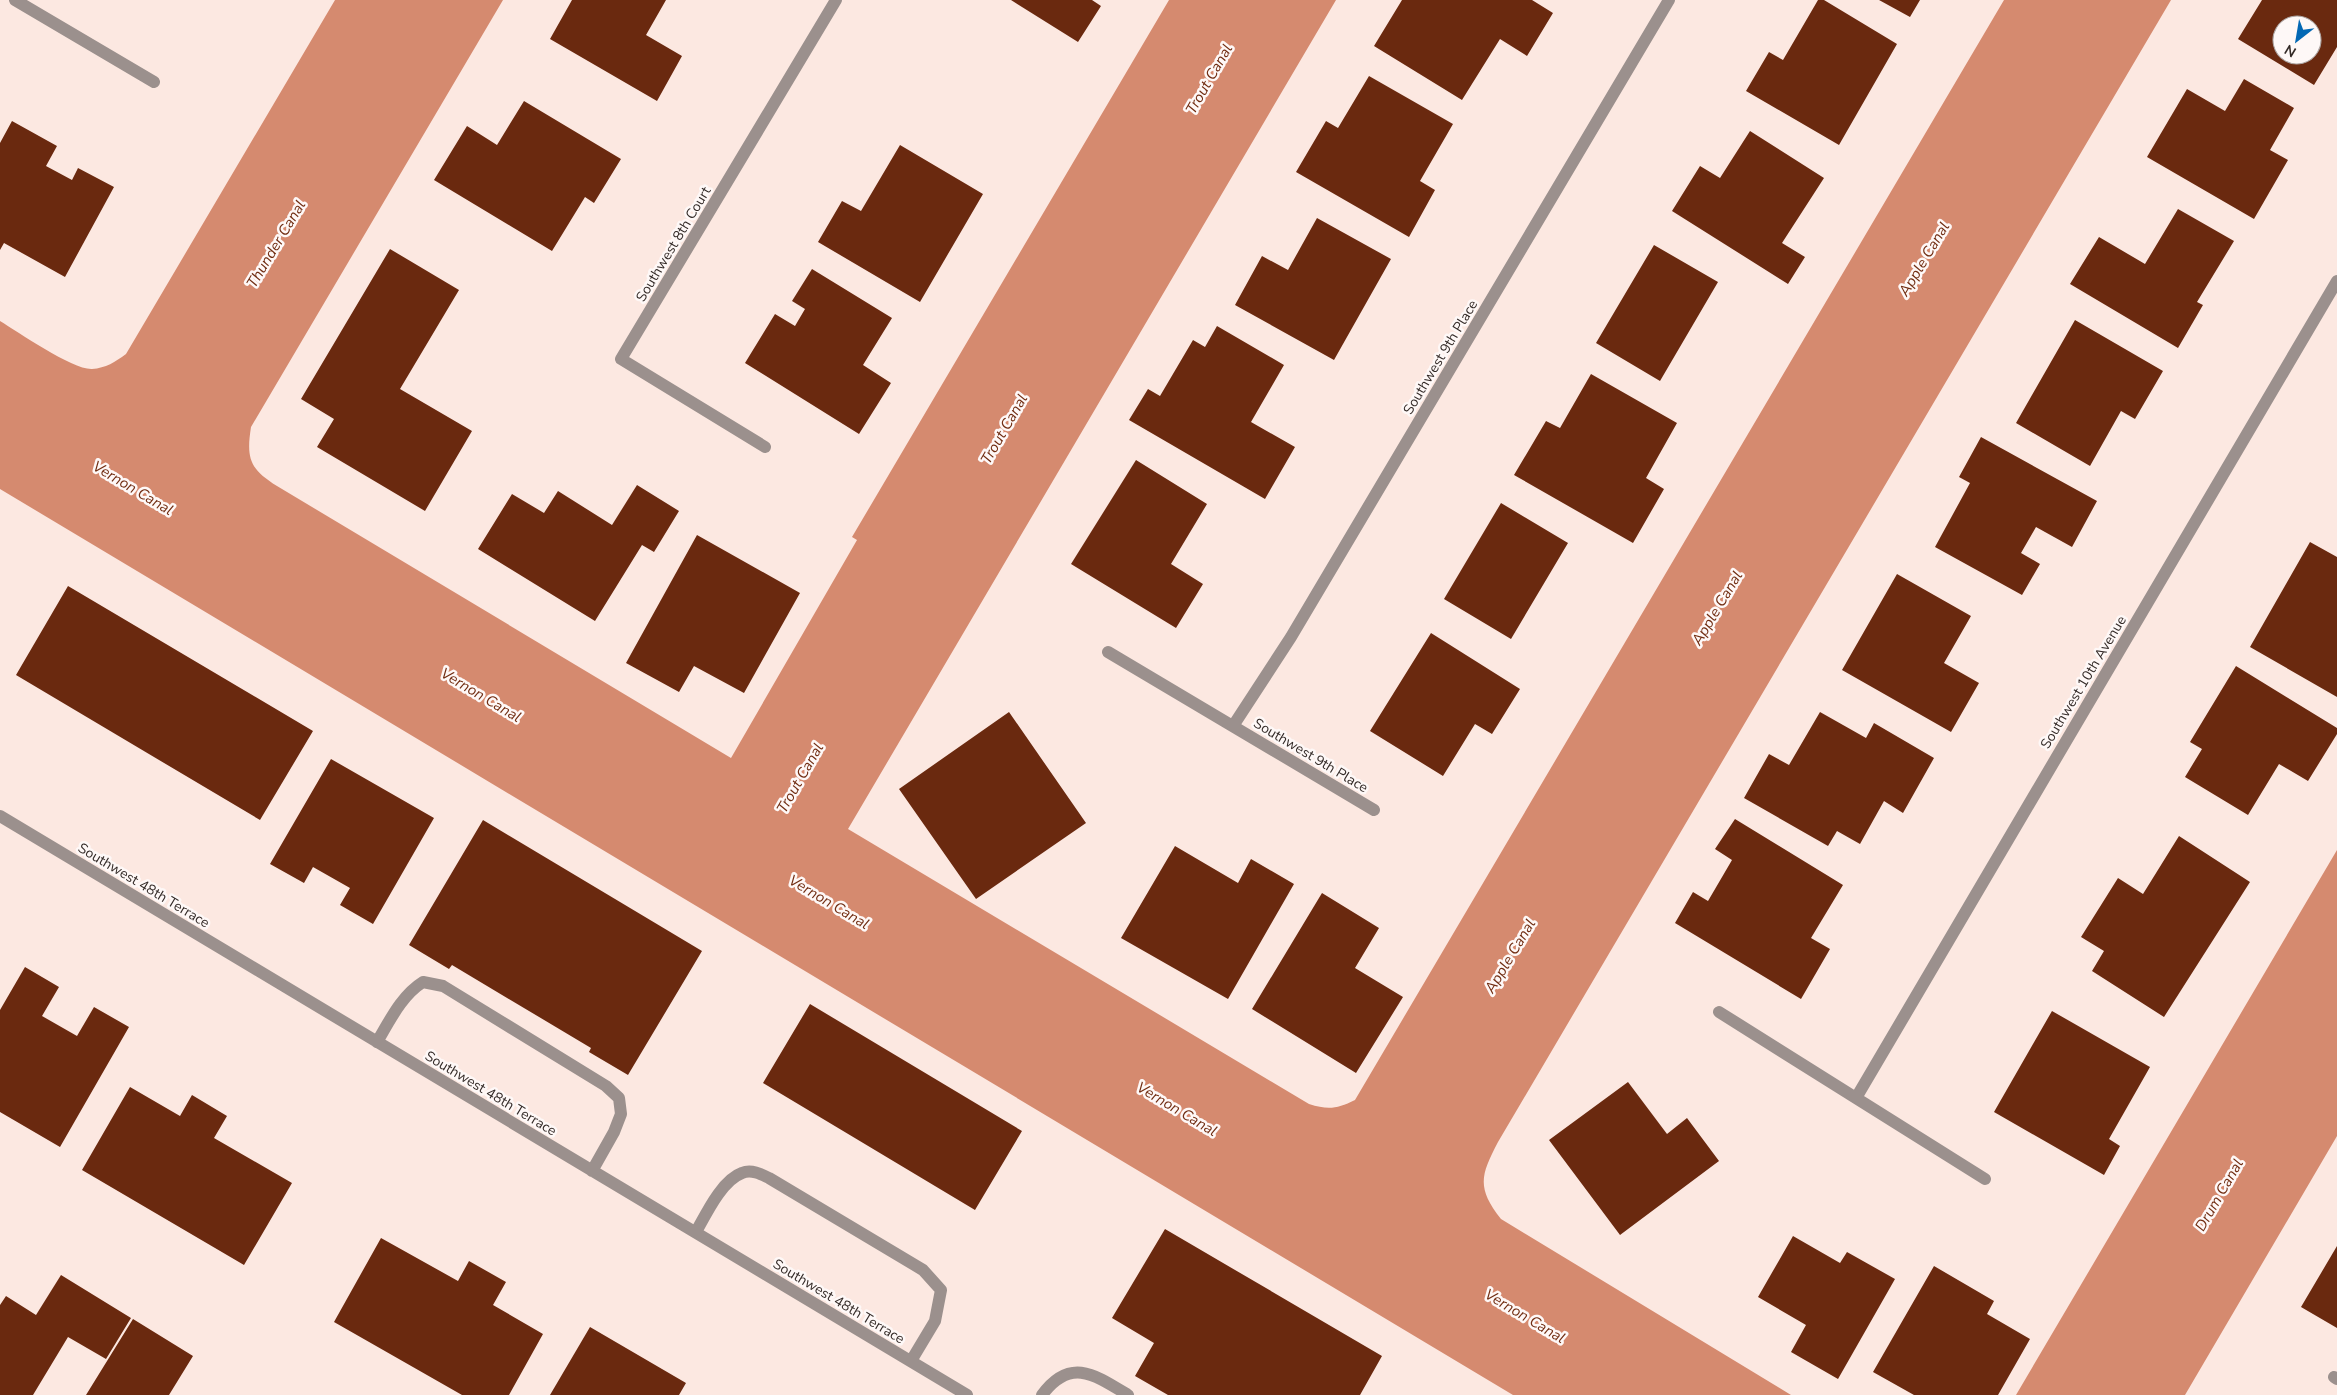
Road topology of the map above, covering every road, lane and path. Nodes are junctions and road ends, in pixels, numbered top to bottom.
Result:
1 (15, 0) edge
2 (836, 0) edge
3 (1669, 0) edge
4 (154, 82) dead end
5 (2337, 282) edge
6 (765, 447) dead end
7 (1108, 652) dead end
8 (1232, 726) junction
9 (1374, 810) dead end
10 (0, 816) edge
11 (1719, 1012) dead end
12 (377, 1042) junction
13 (1856, 1098) junction
14 (592, 1171) junction
15 (1986, 1179) dead end
16 (696, 1232) junction
17 (911, 1361) junction
18 (968, 1395) edge
19 (1042, 1395) edge
20 (1128, 1395) edge

1 - 4 street
2 - 6 street, Southwest 8th Court
3 - 8 street, Southwest 9th Place
5 - 13 street, Southwest 10th Avenue
7 - 8 street, Southwest 9th Place
8 - 9 street, Southwest 9th Place
10 - 12 street, Southwest 48th Terrace
11 - 13 street
12 - 14 street, Southwest 48th Terrace
12 - 14 street
13 - 15 street
14 - 16 street, Southwest 48th Terrace
16 - 17 street, Southwest 48th Terrace
16 - 17 street
17 - 18 street, Southwest 48th Terrace
19 - 20 street

